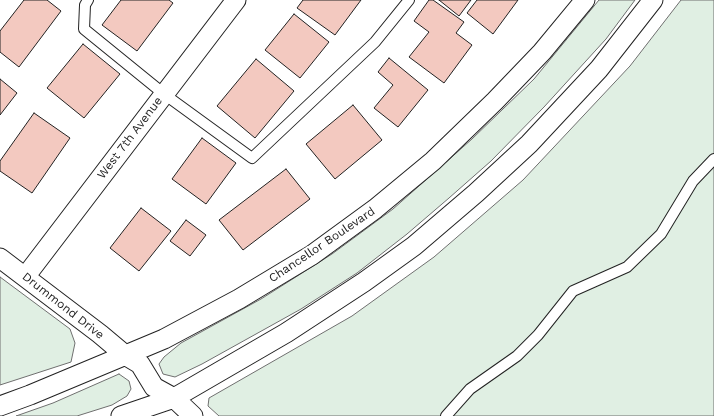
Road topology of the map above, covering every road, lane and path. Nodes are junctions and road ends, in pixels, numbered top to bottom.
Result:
1 (88, 0) edge
2 (236, 0) edge
3 (410, 0) edge
4 (586, 0) edge
5 (653, 0) edge
6 (164, 94) junction
7 (714, 159) edge
8 (2, 263) edge
9 (26, 277) junction
10 (125, 355) junction
11 (174, 398) junction
12 (0, 406) edge
13 (121, 416) edge
14 (193, 416) edge
15 (446, 416) edge

1 - 6 lane
2 - 6 street, West 7th Avenue
3 - 6 lane
4 - 10 street, Chancellor Boulevard
5 - 11 street
6 - 9 street, West 7th Avenue
7 - 15 lane
8 - 9 street, Drummond Drive
9 - 10 street, Drummond Drive
10 - 11 street, Drummond Drive
10 - 12 street, Chancellor Boulevard
11 - 13 street
11 - 14 street, Drummond Drive

